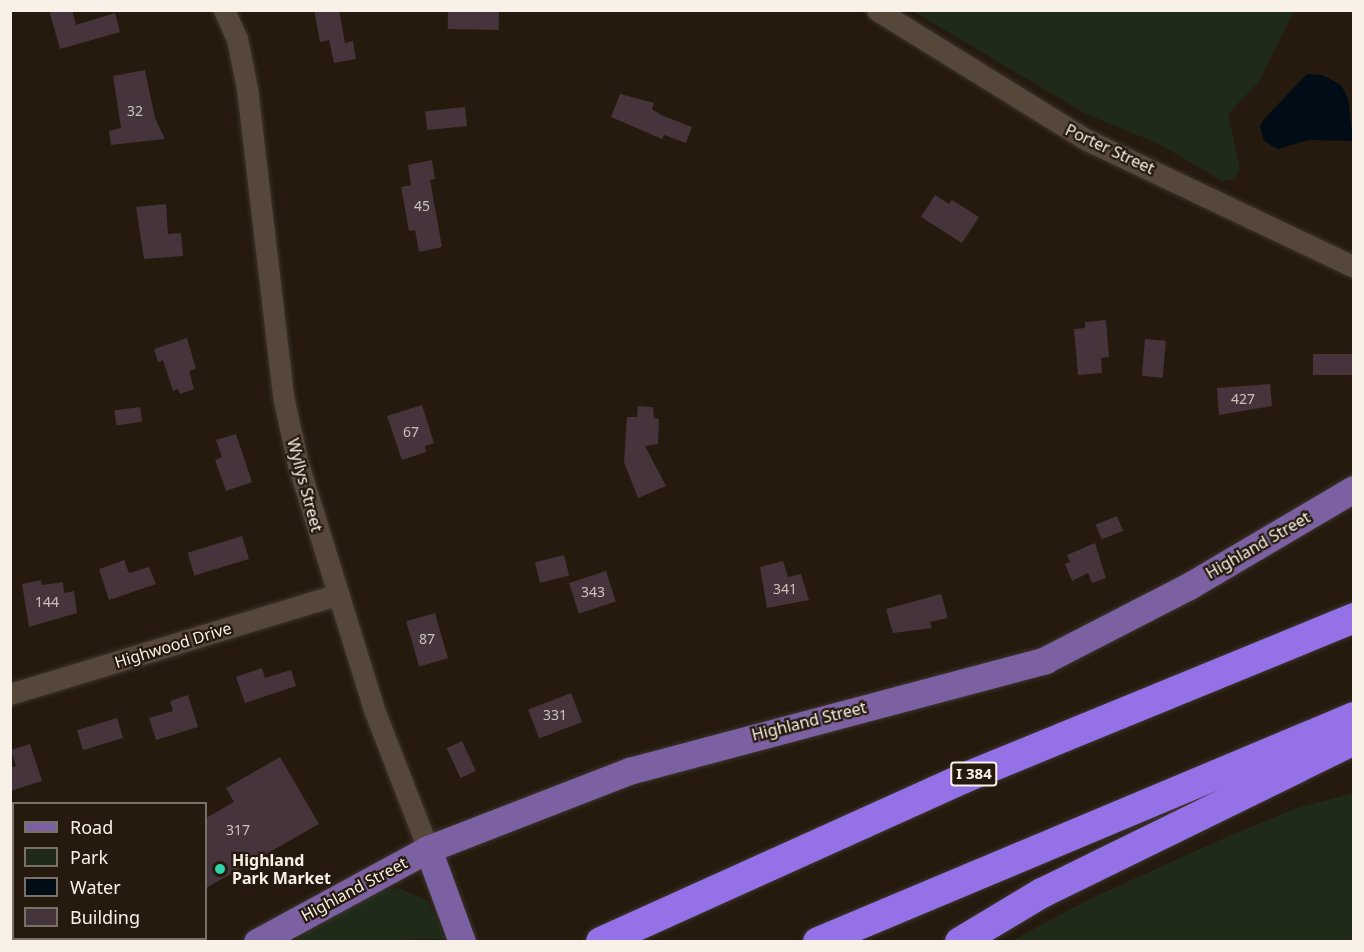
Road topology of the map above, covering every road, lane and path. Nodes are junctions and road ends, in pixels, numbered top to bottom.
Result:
1 (224, 10) edge
2 (877, 10) edge
3 (1353, 267) edge
4 (1353, 489) edge
5 (335, 595) junction
6 (1353, 618) edge
7 (10, 694) edge
8 (1353, 717) edge
9 (1353, 740) edge
10 (428, 849) junction
11 (257, 942) edge
12 (462, 942) edge
13 (601, 942) edge
14 (818, 942) edge
15 (960, 942) edge

1 - 5 street, Wyllys Street
2 - 3 street, Porter Street
4 - 10 main road, Highland Street
5 - 7 street, Highwood Drive
5 - 10 street, Wyllys Street
6 - 13 highway, I 384
8 - 14 highway
9 - 15 highway
10 - 11 main road, Highland Street
10 - 12 main road, Wyllys Street

